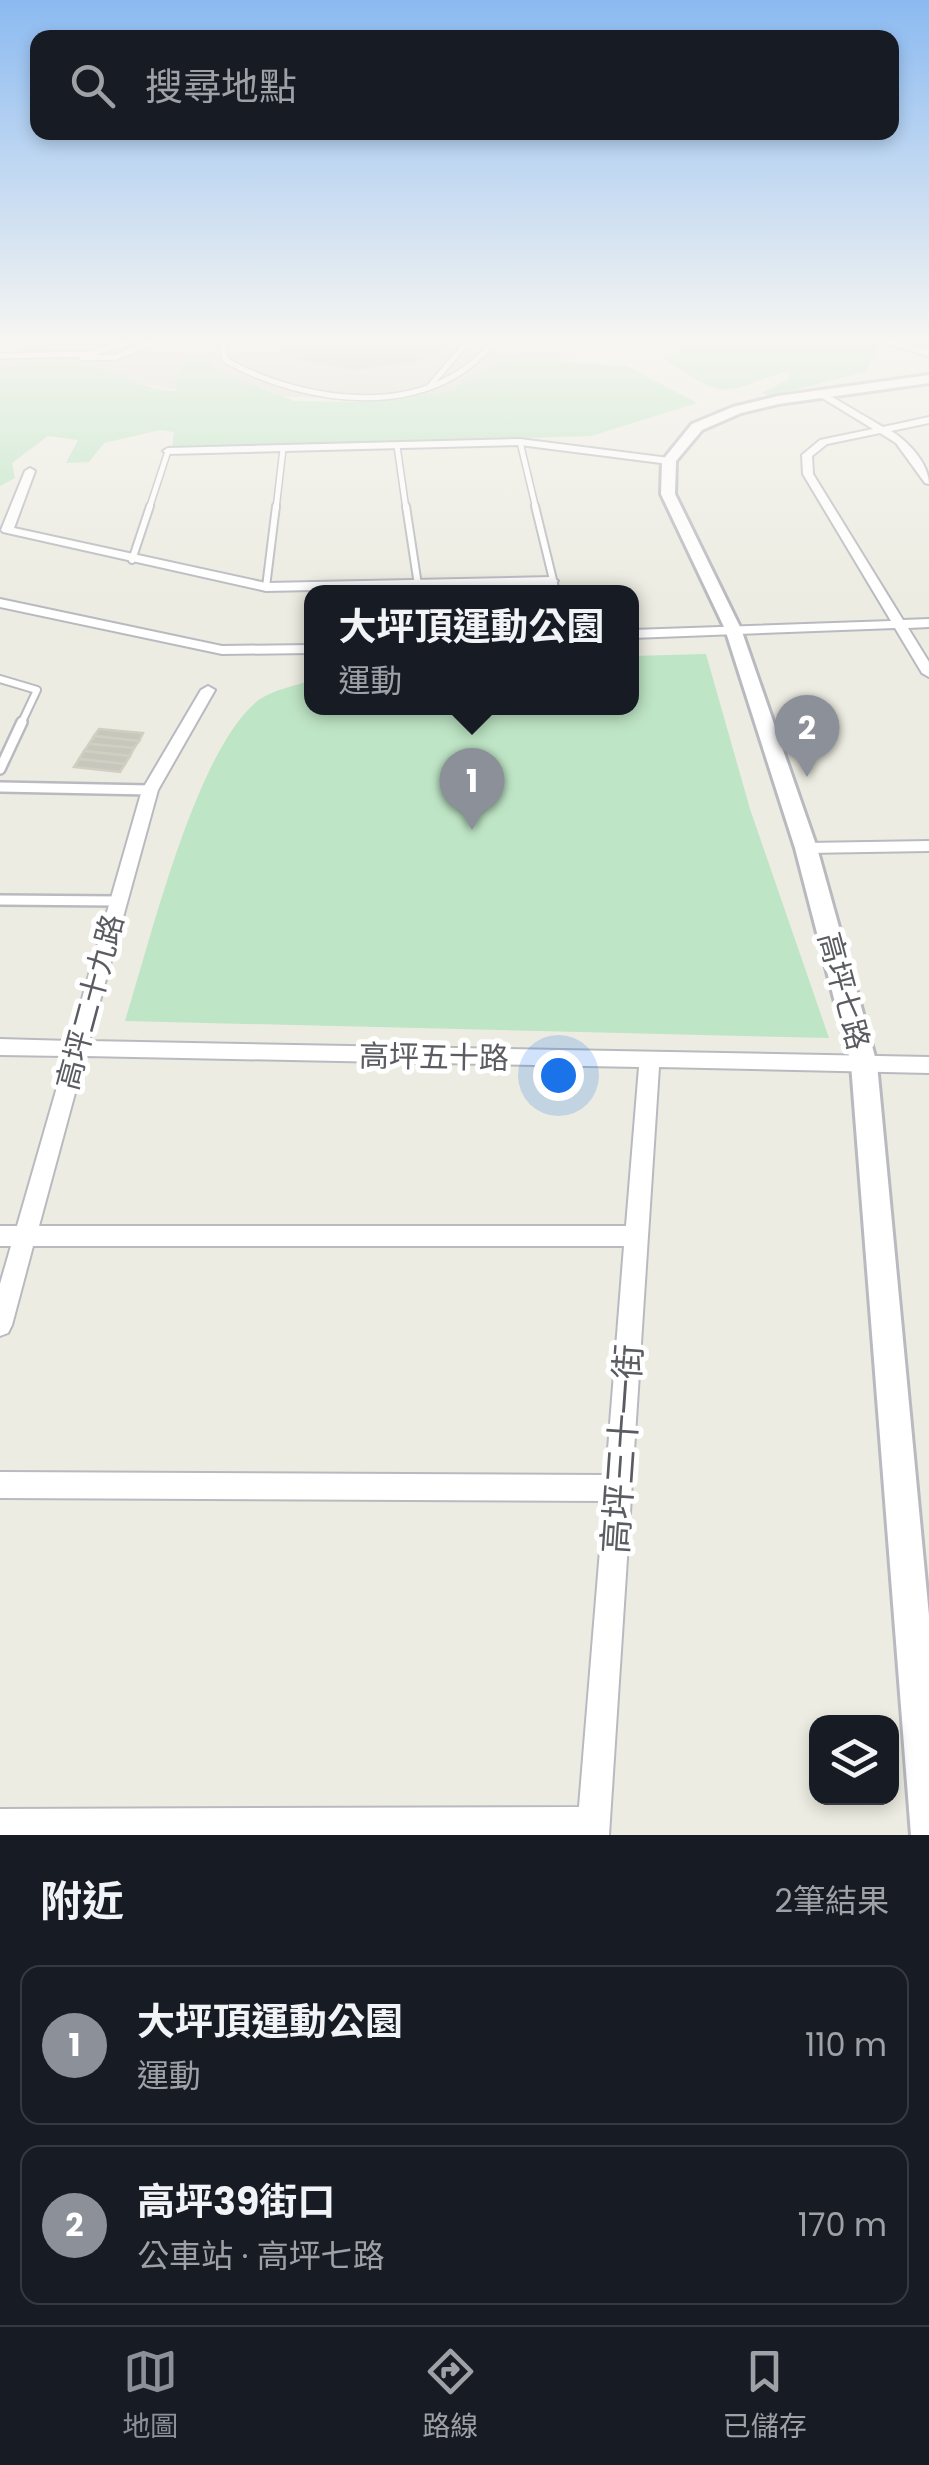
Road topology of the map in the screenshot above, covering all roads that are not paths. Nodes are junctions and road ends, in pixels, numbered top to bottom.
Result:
1 (698, 427) edge
2 (888, 427) edge
3 (879, 428) junction
4 (520, 442) junction
5 (397, 446) junction
6 (168, 450) joint
7 (283, 450) junction
8 (929, 456) edge
9 (910, 457) junction
10 (669, 461) junction
11 (30, 471) dead end
12 (929, 481) edge
13 (132, 560) junction
14 (418, 585) edge
15 (554, 585) edge
16 (304, 586) edge
17 (266, 587) junction
18 (0, 603) edge
19 (900, 624) junction
20 (929, 624) edge
21 (733, 629) junction
22 (639, 634) edge
23 (304, 649) edge
24 (929, 674) edge
25 (0, 679) edge
26 (208, 690) dead end
27 (0, 769) edge
28 (0, 786) edge
29 (150, 790) junction
30 (929, 846) edge
31 (806, 848) junction
32 (0, 900) edge
33 (117, 901) junction
34 (0, 1047) edge
35 (77, 1049) junction
36 (649, 1062) junction
37 (864, 1064) junction
38 (929, 1065) edge
39 (0, 1236) edge
40 (26, 1236) junction
41 (637, 1236) junction
42 (0, 1325) edge
43 (0, 1485) edge
44 (620, 1488) junction
45 (0, 1825) edge
46 (594, 1829) edge
47 (929, 1830) edge

1 - 10 street
2 - 3 street
3 - 9 street
3 - 19 street
4 - 5 street
4 - 10 street
4 - 15 lane
5 - 7 street
5 - 14 lane
6 - 7 street
6 - 13 lane
7 - 17 lane
8 - 9 street
9 - 12 street
10 - 21 street, 高坪七路
11 - 13 street
13 - 17 street
16 - 17 street
18 - 23 street
19 - 20 street
19 - 21 street
19 - 24 street
21 - 22 street
21 - 31 street, 高坪七路
25 - 27 lane
26 - 29 street, 高坪二十九路
28 - 29 lane
29 - 33 street, 高坪二十九路
30 - 31 street
31 - 37 street, 高坪七路
32 - 33 lane
33 - 35 street, 高坪二十九路
34 - 35 street, 高坪五十路
35 - 36 street, 高坪五十路
35 - 40 street, 高坪二十九路
36 - 37 street, 高坪五十路
36 - 41 street, 高坪三十一街
37 - 38 street, 高坪五十路
37 - 47 street, 高坪七路
39 - 40 street
40 - 41 street
40 - 42 street, 高坪二十九路
41 - 44 street, 高坪三十一街
43 - 44 street
44 - 46 street, 高坪三十一街
45 - 46 street

